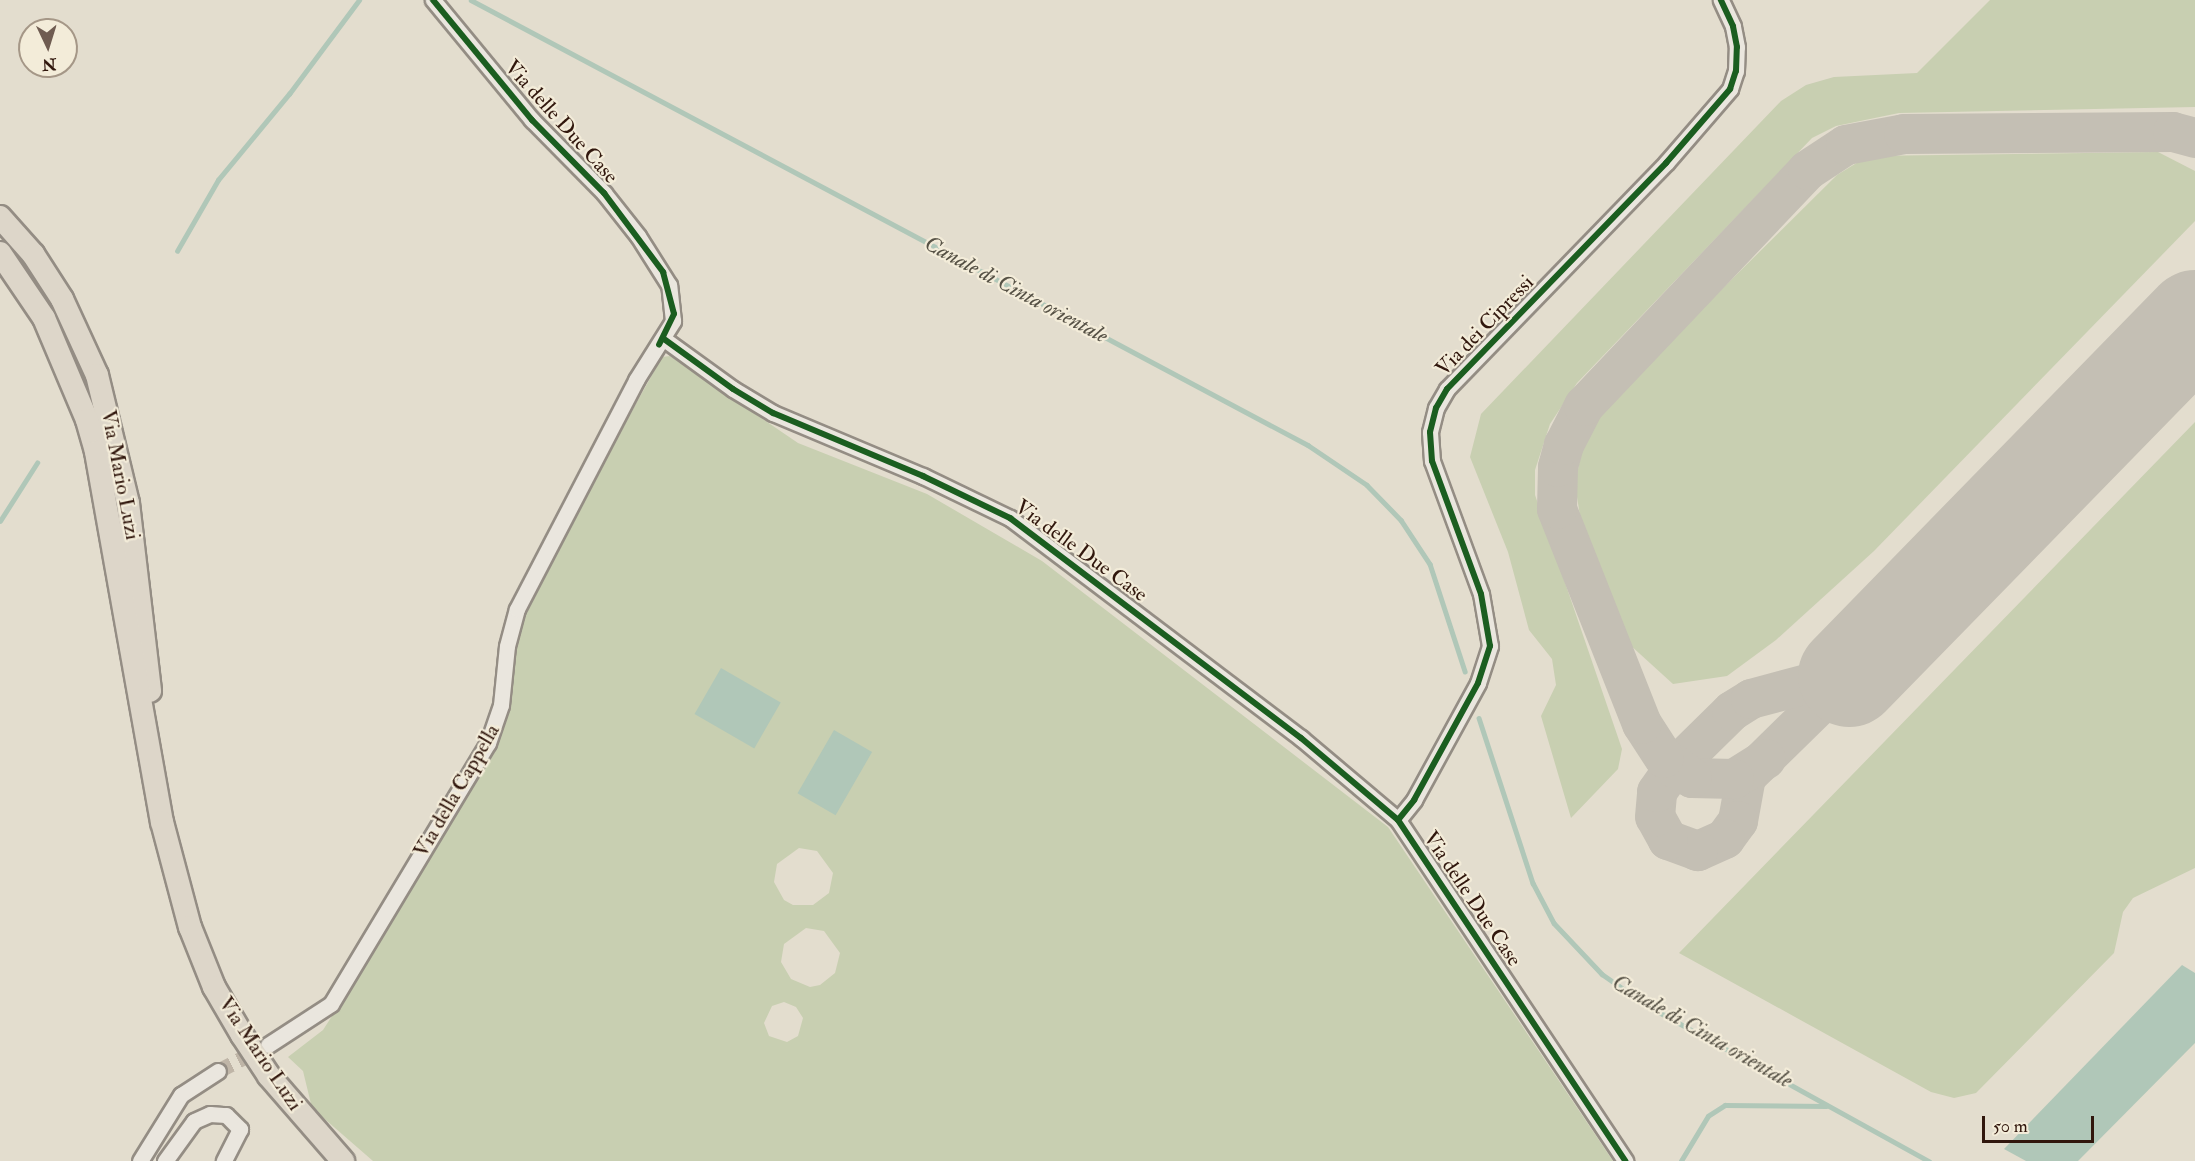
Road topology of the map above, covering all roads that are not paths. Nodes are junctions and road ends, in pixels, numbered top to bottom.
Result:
1 (433, 0) edge
2 (1721, 0) edge
3 (0, 217) edge
4 (0, 253) edge
5 (664, 339) junction
6 (152, 761) junction
7 (1398, 820) junction
8 (268, 1045) tunnel mouth
9 (218, 1071) tunnel mouth
10 (140, 1161) edge
11 (165, 1161) edge
12 (224, 1161) edge
13 (343, 1161) edge
14 (1625, 1161) edge

1 - 5 street, Via delle Due Case
2 - 7 street, Via dei Cipressi
3 - 6 main road, Via Mario Luzi
4 - 6 main road, Via Mario Luzi
5 - 7 street, Via delle Due Case
5 - 8 street, Via della Cappella
6 - 13 main road, Via Mario Luzi
7 - 14 street, Via delle Due Case
9 - 10 street
11 - 12 street

